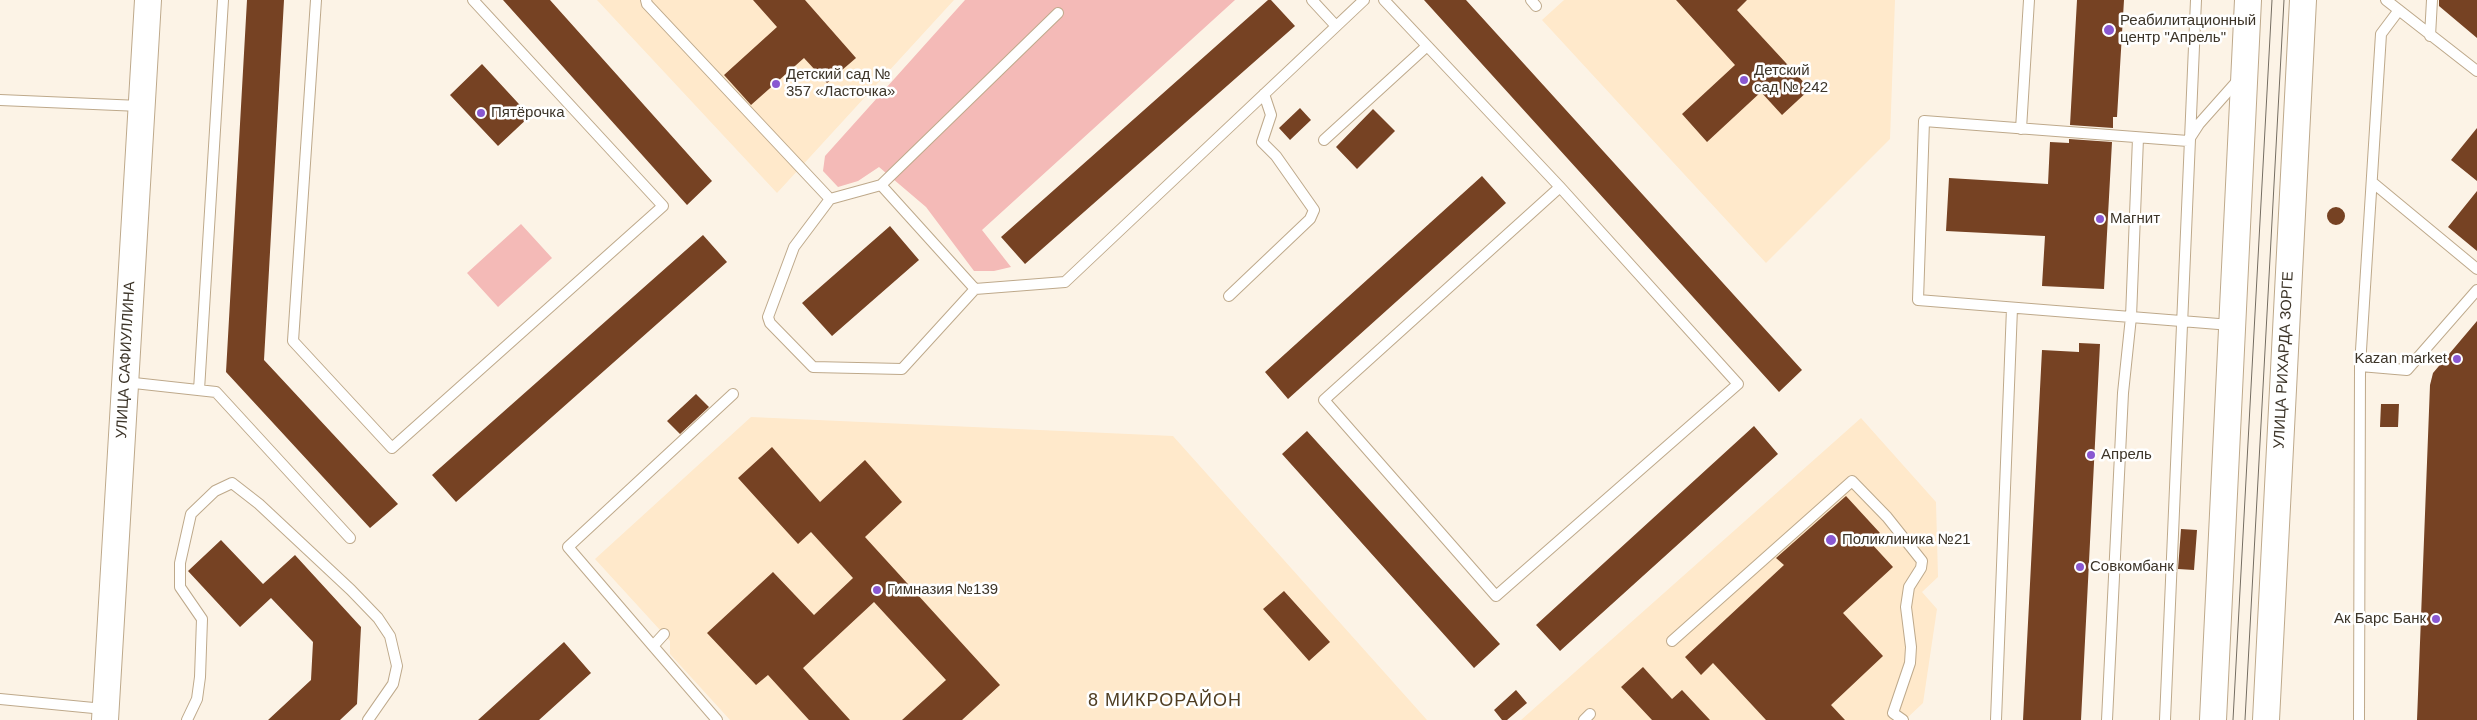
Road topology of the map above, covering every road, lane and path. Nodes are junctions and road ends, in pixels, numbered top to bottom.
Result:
1 (148, 0) edge
2 (223, 0) edge
3 (316, 0) edge
4 (474, 0) edge
5 (646, 0) edge
6 (1312, 0) edge
7 (1364, 0) edge
8 (1384, 0) edge
9 (2029, 0) edge
10 (2196, 0) edge
11 (2248, 0) edge
12 (2303, 0) edge
13 (2386, 0) edge
14 (2432, 0) edge
15 (2399, 10) junction
16 (1058, 13) dead end
17 (1336, 26) junction
18 (2430, 36) junction
19 (1427, 46) junction
20 (2477, 71) edge
21 (2244, 74) junction
22 (1264, 94) junction
23 (0, 100) edge
24 (141, 106) junction
25 (2021, 129) junction
26 (2138, 138) junction
27 (1324, 140) dead end
28 (2188, 141) junction
29 (2372, 182) junction
30 (881, 185) junction
31 (1560, 187) junction
32 (830, 199) junction
33 (2477, 269) edge
34 (975, 289) junction
35 (2477, 290) edge
36 (1229, 296) dead end
37 (2012, 308) junction
38 (2131, 317) junction
39 (2183, 321) junction
40 (2231, 325) junction
41 (2360, 366) junction
42 (125, 382) junction
43 (199, 390) junction
44 (733, 394) dead end
45 (350, 538) dead end
46 (664, 634) dead end
47 (1672, 641) dead end
48 (653, 646) junction
49 (0, 699) edge
50 (105, 714) edge
51 (1892, 717) edge
52 (187, 720) edge
53 (368, 720) edge
54 (717, 720) edge
55 (1903, 720) edge
56 (1996, 720) edge
57 (2107, 720) edge
58 (2165, 720) edge
59 (2212, 720) edge
60 (2266, 720) edge
61 (2359, 720) edge

1 - 24 street, УЛИЦА САФИУЛЛИНА
2 - 43 lane
3 - 4 lane
5 - 32 lane
6 - 17 lane
7 - 17 lane
8 - 19 lane
9 - 25 lane
10 - 28 lane
11 - 21 street
12 - 60 street, УЛИЦА РИХАРДА ЗОРГЕ
13 - 15 lane
14 - 18 lane
15 - 18 lane
15 - 29 lane
16 - 30 lane
17 - 22 lane
18 - 20 lane
19 - 27 lane
19 - 31 lane
21 - 28 lane
21 - 40 street
22 - 34 lane
22 - 36 lane
23 - 24 lane
24 - 42 street, УЛИЦА САФИУЛЛИНА
25 - 26 lane
25 - 37 lane
26 - 28 lane
26 - 38 lane
28 - 39 lane
29 - 33 lane
29 - 41 lane
30 - 32 lane
30 - 34 lane
31 - 31 lane
32 - 34 lane
35 - 41 lane
37 - 38 lane
37 - 56 lane
38 - 39 lane
38 - 57 lane
39 - 40 lane
39 - 58 lane
40 - 59 street
41 - 61 lane
42 - 43 lane
42 - 50 street, УЛИЦА САФИУЛЛИНА
43 - 45 lane
44 - 48 lane
46 - 48 lane
47 - 51 lane
48 - 54 lane
49 - 50 lane
51 - 55 lane
52 - 53 lane

